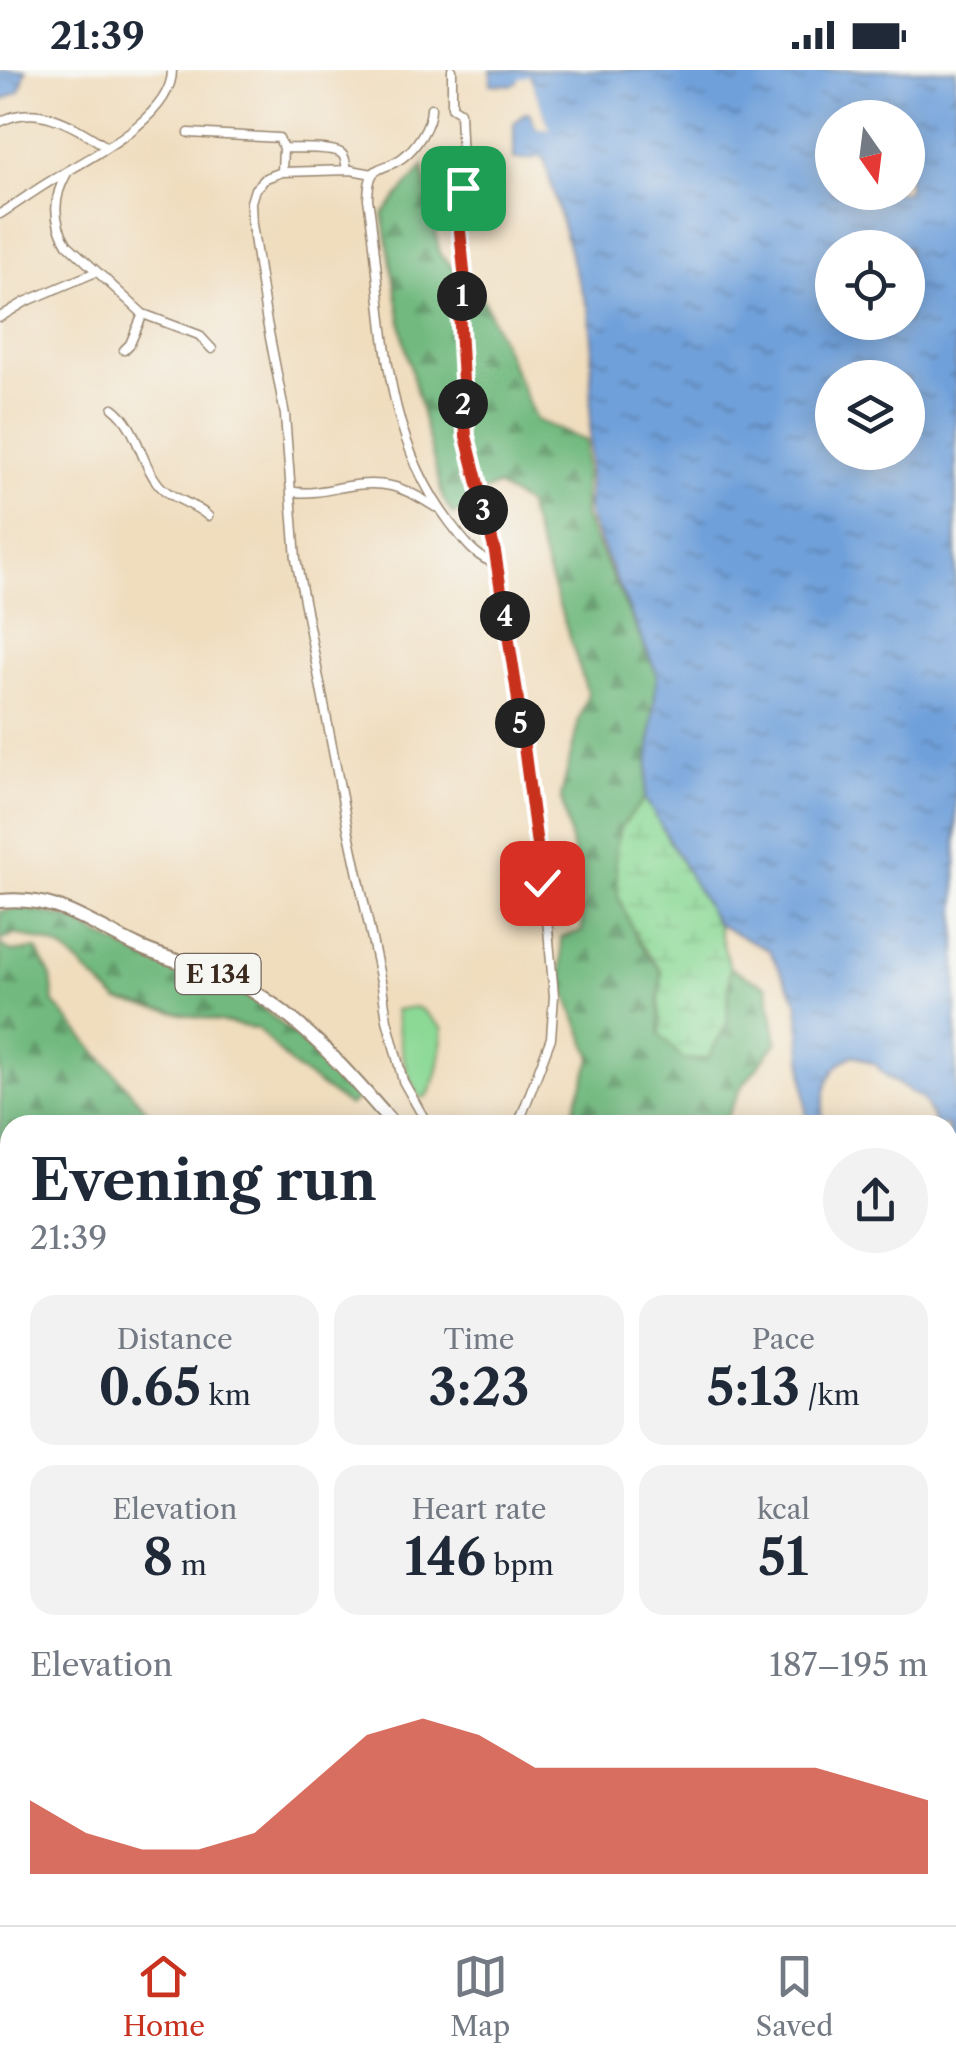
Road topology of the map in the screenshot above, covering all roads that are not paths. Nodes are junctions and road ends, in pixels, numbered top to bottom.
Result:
1 (172, 70) edge
2 (452, 70) edge
3 (431, 108) dead end
4 (0, 122) edge
5 (188, 133) dead end
6 (108, 147) junction
7 (283, 148) junction
8 (347, 170) junction
9 (282, 172) junction
10 (67, 173) junction
11 (373, 174) junction
12 (0, 214) edge
13 (96, 272) junction
14 (143, 314) junction
15 (0, 317) edge
16 (212, 349) dead end
17 (124, 350) dead end
18 (113, 408) dead end
19 (295, 492) dead end
20 (439, 509) junction
21 (208, 516) dead end
22 (496, 563) junction
23 (0, 901) edge
24 (385, 1115) edge
25 (422, 1115) edge
26 (522, 1115) edge

1 - 6 street
2 - 22 street
3 - 11 street
4 - 6 street
5 - 7 street
6 - 10 street
7 - 8 street
7 - 9 street
8 - 9 street
8 - 11 street
9 - 25 street
10 - 12 street
10 - 13 street
11 - 20 street
13 - 14 street
13 - 15 street
14 - 16 street
14 - 17 street
18 - 21 street
19 - 20 street
20 - 22 street
22 - 26 street
23 - 24 highway, E 134

